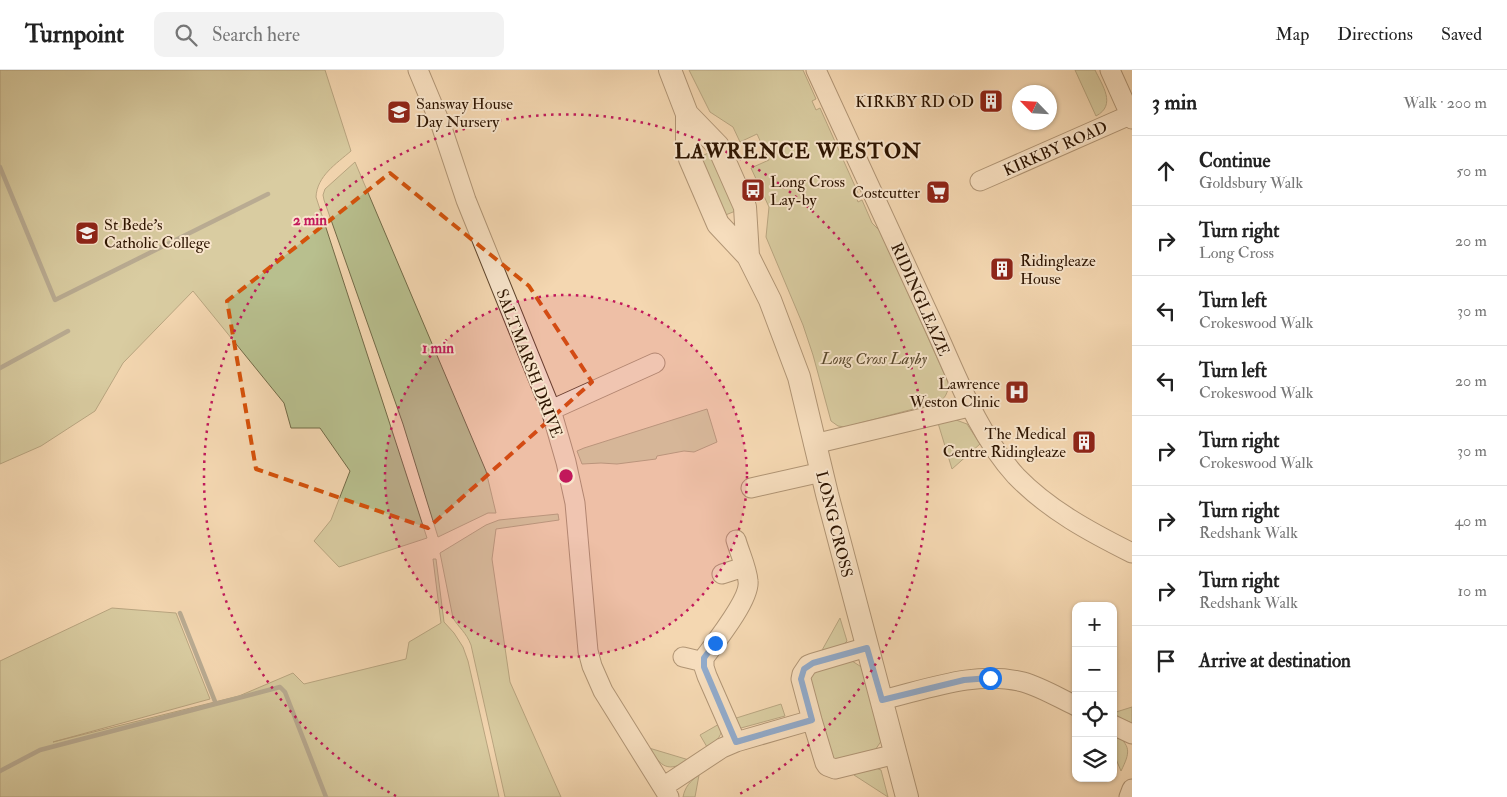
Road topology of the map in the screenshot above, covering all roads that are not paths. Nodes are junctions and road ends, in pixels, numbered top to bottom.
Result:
1 (418, 70) edge
2 (670, 70) edge
3 (816, 70) edge
4 (1110, 70) edge
5 (687, 114) junction
6 (1131, 117) edge
7 (980, 182) dead end
8 (748, 256) junction
9 (655, 363) dead end
10 (970, 407) junction
11 (551, 410) junction
12 (814, 444) junction
13 (822, 472) junction
14 (754, 483) dead end
15 (736, 540) dead end
16 (1132, 553) edge
17 (744, 566) junction
18 (722, 574) dead end
19 (867, 648) junction
20 (683, 657) dead end
21 (704, 662) junction
22 (882, 700) junction
23 (1072, 704) edge
24 (812, 720) junction
25 (1117, 727) edge
26 (1132, 734) edge
27 (736, 742) junction
28 (896, 754) junction
29 (1132, 788) edge
30 (666, 792) edge
31 (907, 797) edge
32 (1129, 797) edge

1 - 11 street, SALTMARSH DRIVE
2 - 5 street, LONG CROSS
3 - 10 street, RIDINGLEAZE
4 - 6 street
5 - 8 street, LONG CROSS
5 - 8 street, LONG CROSS
6 - 7 street, KIRKBY ROAD
8 - 12 street, LONG CROSS
9 - 11 street
10 - 12 street
10 - 16 street, RIDINGLEAZE
11 - 30 street, SALTMARSH DRIVE
12 - 13 street, LONG CROSS
13 - 14 street
13 - 19 street, LONG CROSS
15 - 17 street
17 - 18 street
17 - 21 street
19 - 22 street, LONG CROSS
19 - 24 street
20 - 21 street
21 - 27 street
22 - 23 street
22 - 28 street, LONG CROSS
24 - 27 street
24 - 28 street
25 - 26 street
27 - 30 street
28 - 31 street, LONG CROSS
29 - 32 street

